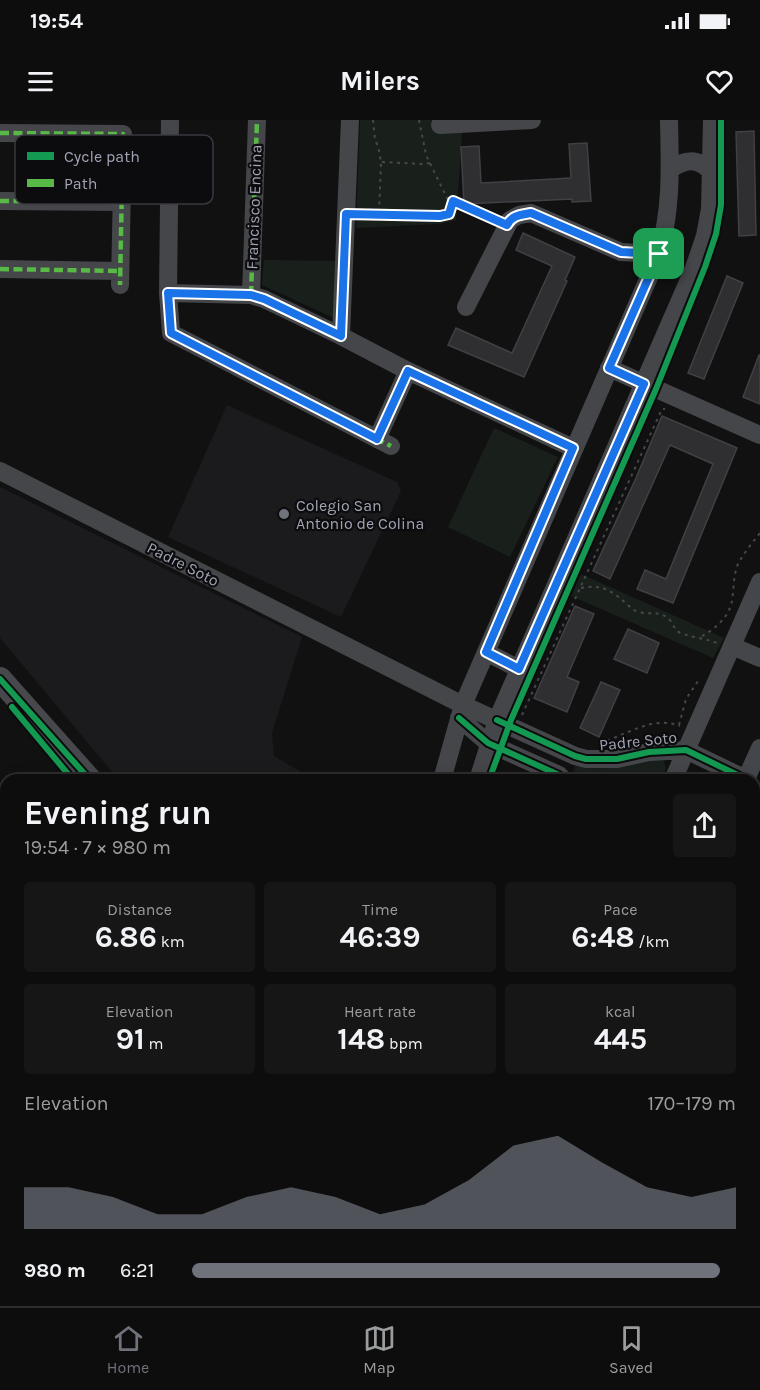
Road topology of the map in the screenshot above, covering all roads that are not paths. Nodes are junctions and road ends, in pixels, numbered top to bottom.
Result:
1 (170, 120) edge
2 (257, 120) edge
3 (350, 120) edge
4 (518, 120) edge
5 (532, 120) edge
6 (669, 120) edge
7 (712, 120) edge
8 (440, 125) dead end
9 (0, 133) edge
10 (123, 135) edge
11 (170, 135) edge
12 (670, 170) junction
13 (712, 173) junction
14 (0, 201) edge
15 (15, 201) edge
16 (122, 204) edge
17 (169, 204) edge
18 (659, 254) junction
19 (0, 269) edge
20 (168, 293) junction
21 (251, 295) junction
22 (466, 307) dead end
23 (341, 336) junction
24 (609, 368) junction
25 (408, 371) junction
26 (644, 384) junction
27 (760, 435) edge
28 (573, 448) junction
29 (0, 471) edge
30 (760, 582) edge
31 (732, 646) junction
32 (486, 652) junction
33 (760, 658) edge
34 (519, 669) junction
35 (0, 678) edge
36 (461, 711) junction
37 (497, 720) junction
38 (488, 743) junction
39 (760, 748) edge
40 (677, 750) junction
41 (85, 774) edge
42 (443, 774) edge
43 (480, 774) edge
44 (557, 774) edge
45 (674, 774) edge
46 (733, 774) edge
47 (754, 774) edge

1 - 11 street
2 - 21 street, Francisco Encina
3 - 23 street
4 - 5 street
4 - 8 street
6 - 12 street
7 - 13 street
9 - 10 street
12 - 13 street
12 - 18 street
13 - 26 street
14 - 15 street
16 - 19 street
17 - 20 street
18 - 22 street
18 - 24 street
20 - 21 street
20 - 25 street
21 - 23 street
23 - 25 street
24 - 26 street
24 - 28 street
25 - 28 street
26 - 27 street
26 - 34 street
28 - 32 street
29 - 36 street, Padre Soto
30 - 31 street
31 - 33 street
31 - 40 street
32 - 34 street
32 - 36 street
34 - 37 street
35 - 41 main road
36 - 37 street, Padre Soto
36 - 38 street, Padre Soto
36 - 42 street
37 - 38 street
37 - 40 street, Padre Soto
38 - 43 street
38 - 44 street, Padre Soto
39 - 47 street
40 - 45 street
40 - 46 street, Padre Soto

